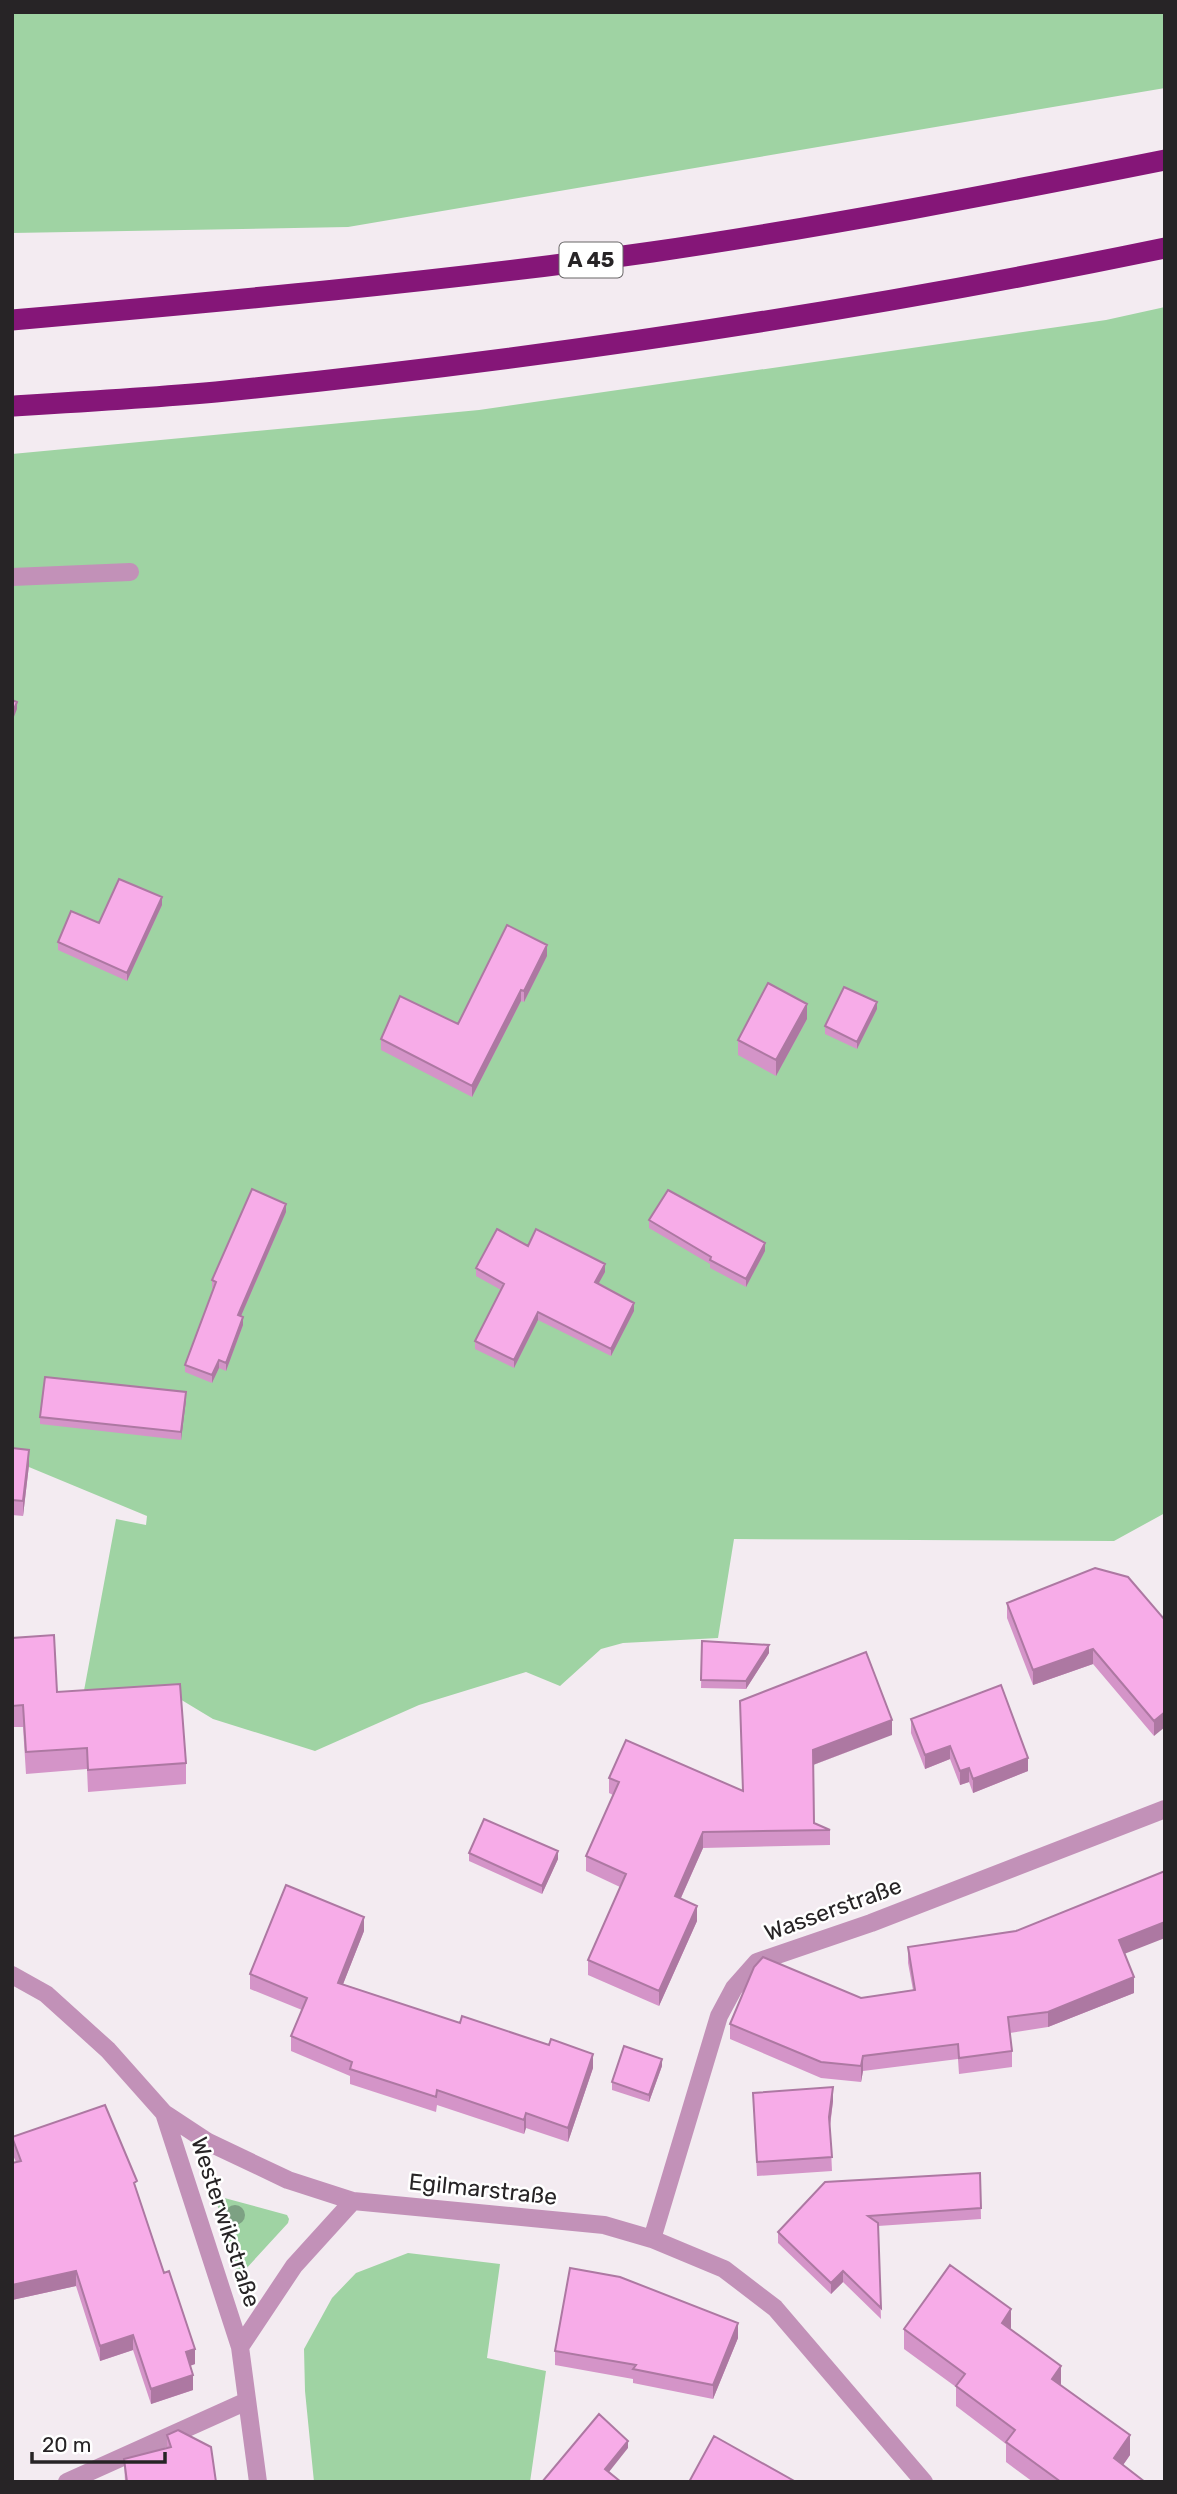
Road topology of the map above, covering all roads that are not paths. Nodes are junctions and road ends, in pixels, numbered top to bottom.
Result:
1 (1165, 160) edge
2 (1165, 248) edge
3 (12, 320) edge
4 (12, 406) edge
5 (130, 572) dead end
6 (12, 577) edge
7 (1165, 1809) edge
8 (12, 1975) edge
9 (164, 2113) junction
10 (353, 2201) junction
11 (652, 2239) junction
12 (240, 2347) junction
13 (247, 2401) junction
14 (67, 2482) edge
15 (258, 2482) edge
16 (924, 2482) edge

1 - 3 highway, A 45
2 - 4 highway
5 - 6 street
7 - 11 street, Wasserstraße
8 - 9 street, Egilmarstraße
9 - 10 street, Egilmarstraße
9 - 12 street, Westerwikstraße
10 - 11 street, Egilmarstraße
10 - 12 street, Westerwikstraße
11 - 16 street, Egilmarstraße
12 - 13 street, Westerwikstraße
13 - 14 street
13 - 15 street, Westerwikstraße

